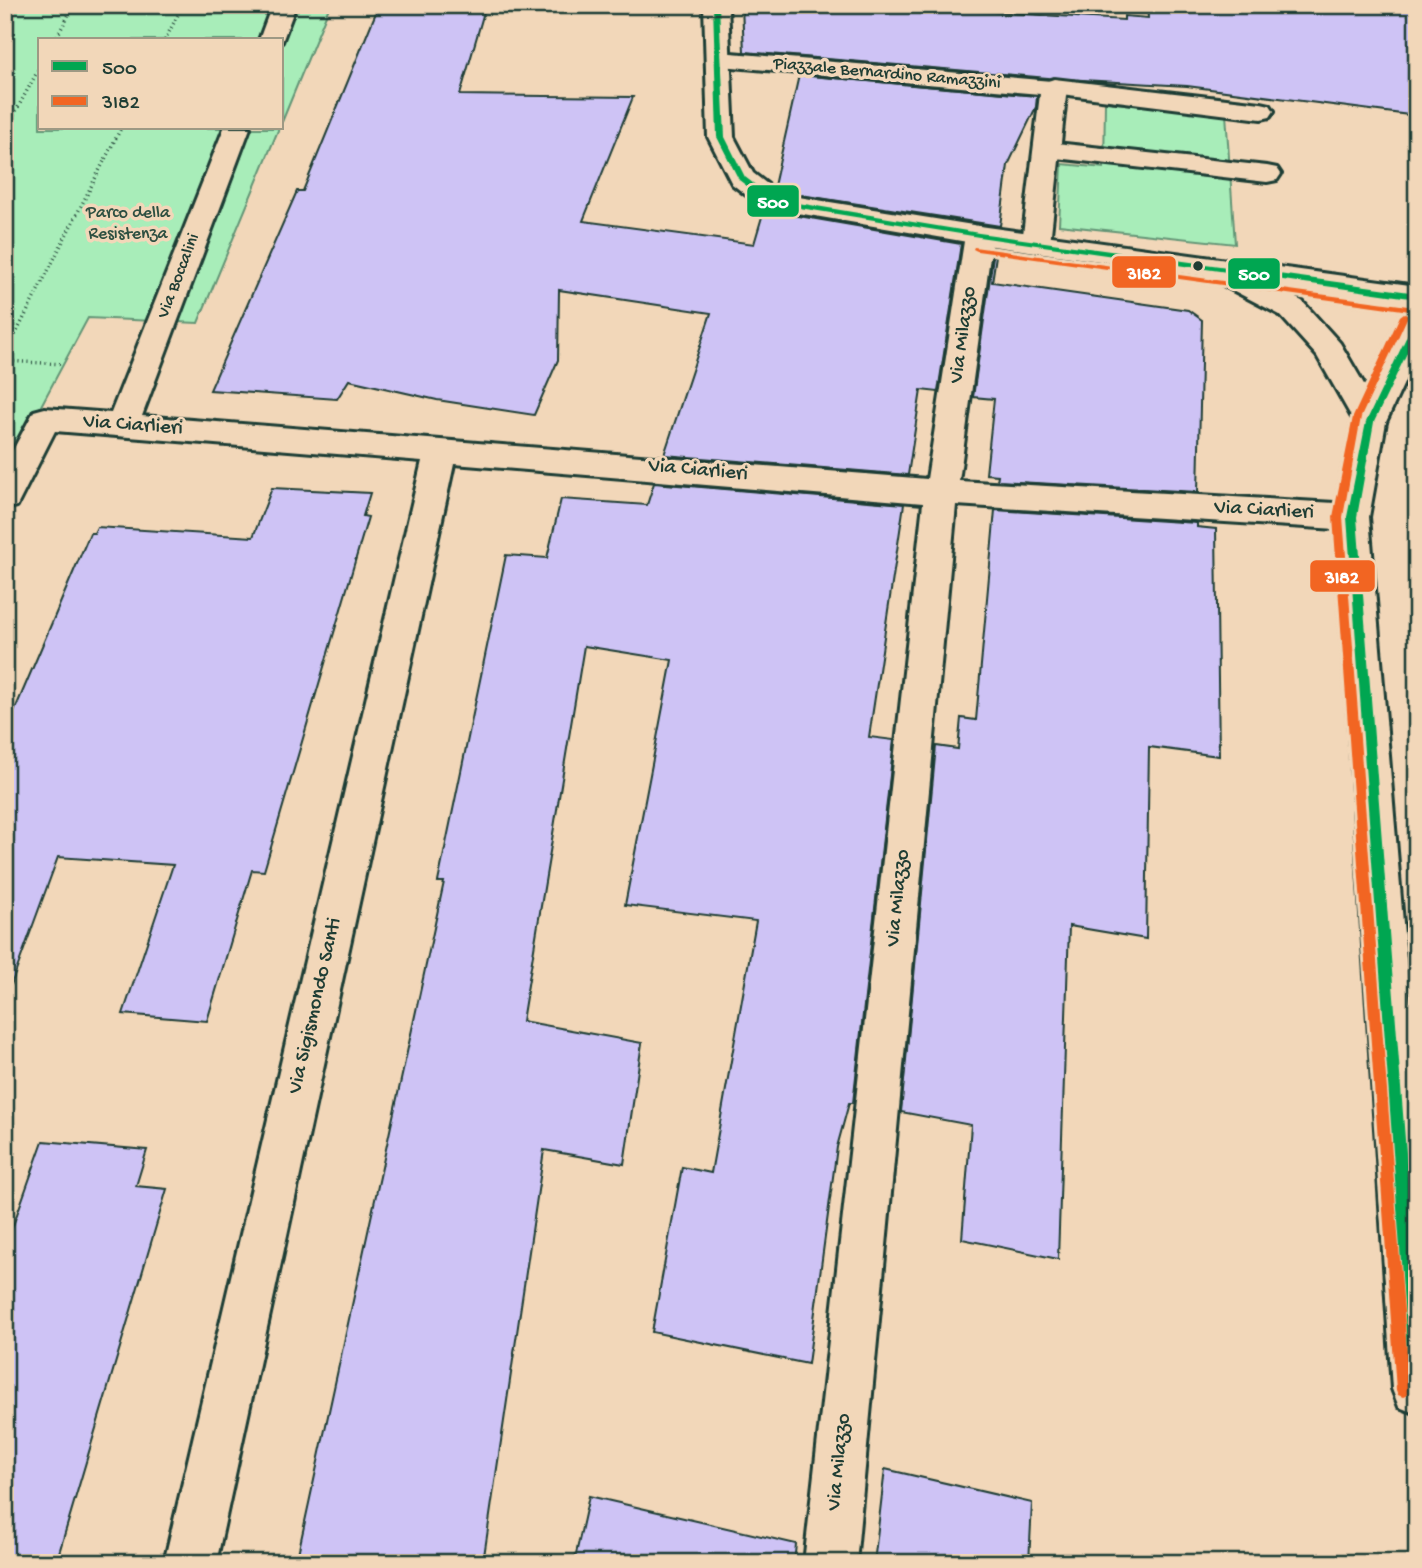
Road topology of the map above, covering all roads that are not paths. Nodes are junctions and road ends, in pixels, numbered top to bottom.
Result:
1 (284, 5) edge
2 (716, 5) edge
3 (272, 38) edge
4 (719, 61) junction
5 (1054, 87) junction
6 (1261, 111) dead end
7 (236, 130) edge
8 (1047, 150) junction
9 (1267, 174) dead end
10 (979, 235) junction
11 (1036, 243) junction
12 (1212, 267) junction
13 (1417, 296) edge
14 (1417, 322) edge
15 (1370, 422) junction
16 (122, 425) junction
17 (441, 449) junction
18 (941, 492) junction
19 (5, 497) edge
20 (1352, 517) junction
21 (1417, 1389) edge
22 (190, 1563) edge
23 (830, 1563) edge

1 - 3 street
2 - 4 street
4 - 5 street, Piazzale Bernardino Ramazzini
4 - 10 street
5 - 6 street, Piazzale Bernardino Ramazzini
5 - 8 street
7 - 16 street, Via Boccalini
8 - 9 street
8 - 11 street
10 - 11 street
10 - 18 street, Via Milazzo
11 - 12 street
12 - 13 street
12 - 15 street
14 - 15 street
15 - 20 street
16 - 17 street, Via Ciarlieri
16 - 19 street, Via Ciarlieri
17 - 18 street, Via Ciarlieri
17 - 22 street, Via Sigismondo Santi
18 - 20 street, Via Ciarlieri
18 - 23 street, Via Milazzo
20 - 21 street

